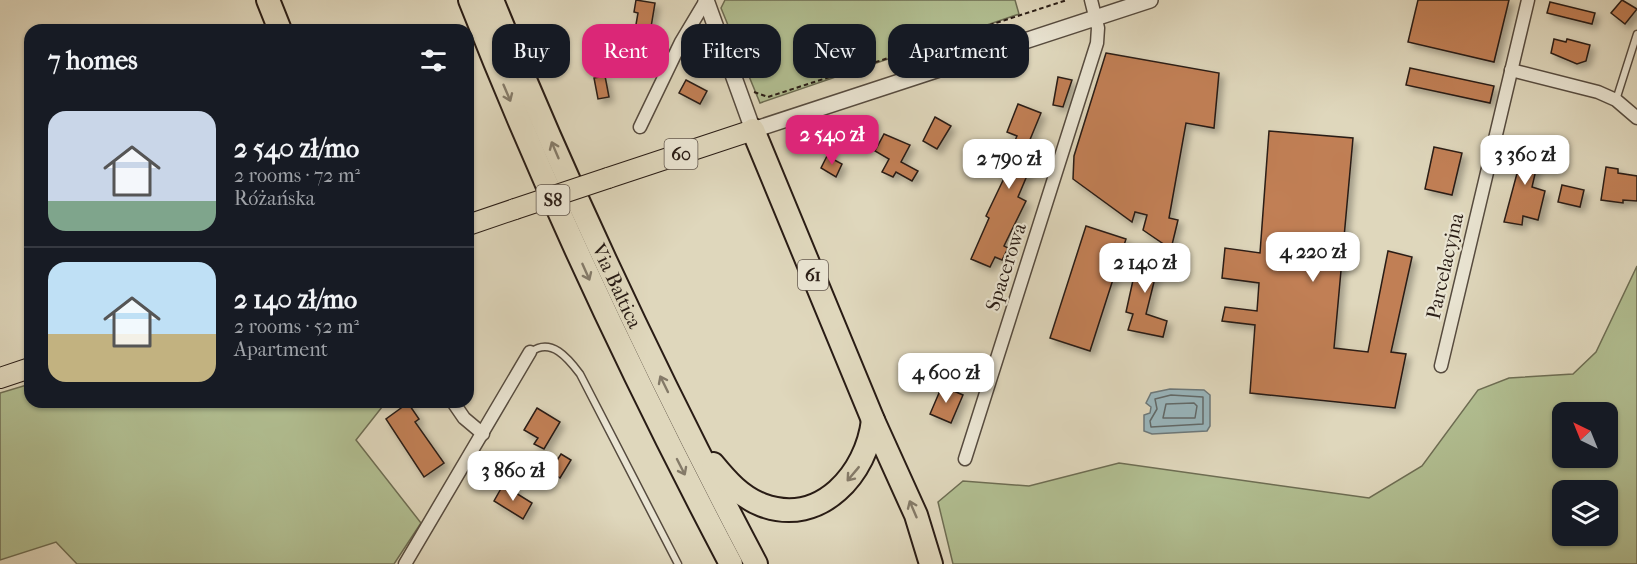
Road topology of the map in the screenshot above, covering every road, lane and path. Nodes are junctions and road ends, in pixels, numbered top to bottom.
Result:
1 (268, 0) edge
2 (470, 0) edge
3 (492, 0) edge
4 (1067, 0) edge
5 (1091, 0) edge
6 (1150, 0) edge
7 (1528, 0) edge
8 (706, 1) edge
9 (1096, 18) junction
10 (278, 24) edge
11 (1637, 34) edge
12 (1511, 70) junction
13 (751, 91) dead end
14 (1616, 100) junction
15 (1637, 118) edge
16 (640, 127) dead end
17 (753, 130) junction
18 (474, 223) edge
19 (530, 352) joint
20 (1441, 366) dead end
21 (24, 370) edge
22 (0, 378) edge
23 (457, 408) edge
24 (873, 420) junction
25 (483, 434) junction
26 (690, 437) junction
27 (965, 459) dead end
28 (405, 564) edge
29 (678, 564) edge
30 (731, 564) edge
31 (756, 564) edge
32 (931, 564) edge

1 - 10 highway
2 -> 30 highway, Via Baltica / S8
26 -> 3 highway, Via Baltica / S8
4 - 13 path
5 - 9 street, Spacerowa
6 - 9 street
7 - 12 street, Parcelacyjna
8 - 16 street
8 - 17 street
9 - 17 street
9 - 27 street, Spacerowa
11 - 14 lane
12 - 14 street
12 - 20 street, Parcelacyjna
14 - 15 street
17 - 18 main road, 60, bridge
17 - 24 highway, 61
19 - 25 street
19 - 29 lane
21 - 22 main road
23 - 25 street
24 -> 26 highway
32 -> 24 highway
25 - 28 street
26 - 31 highway, Via Baltica / S8

